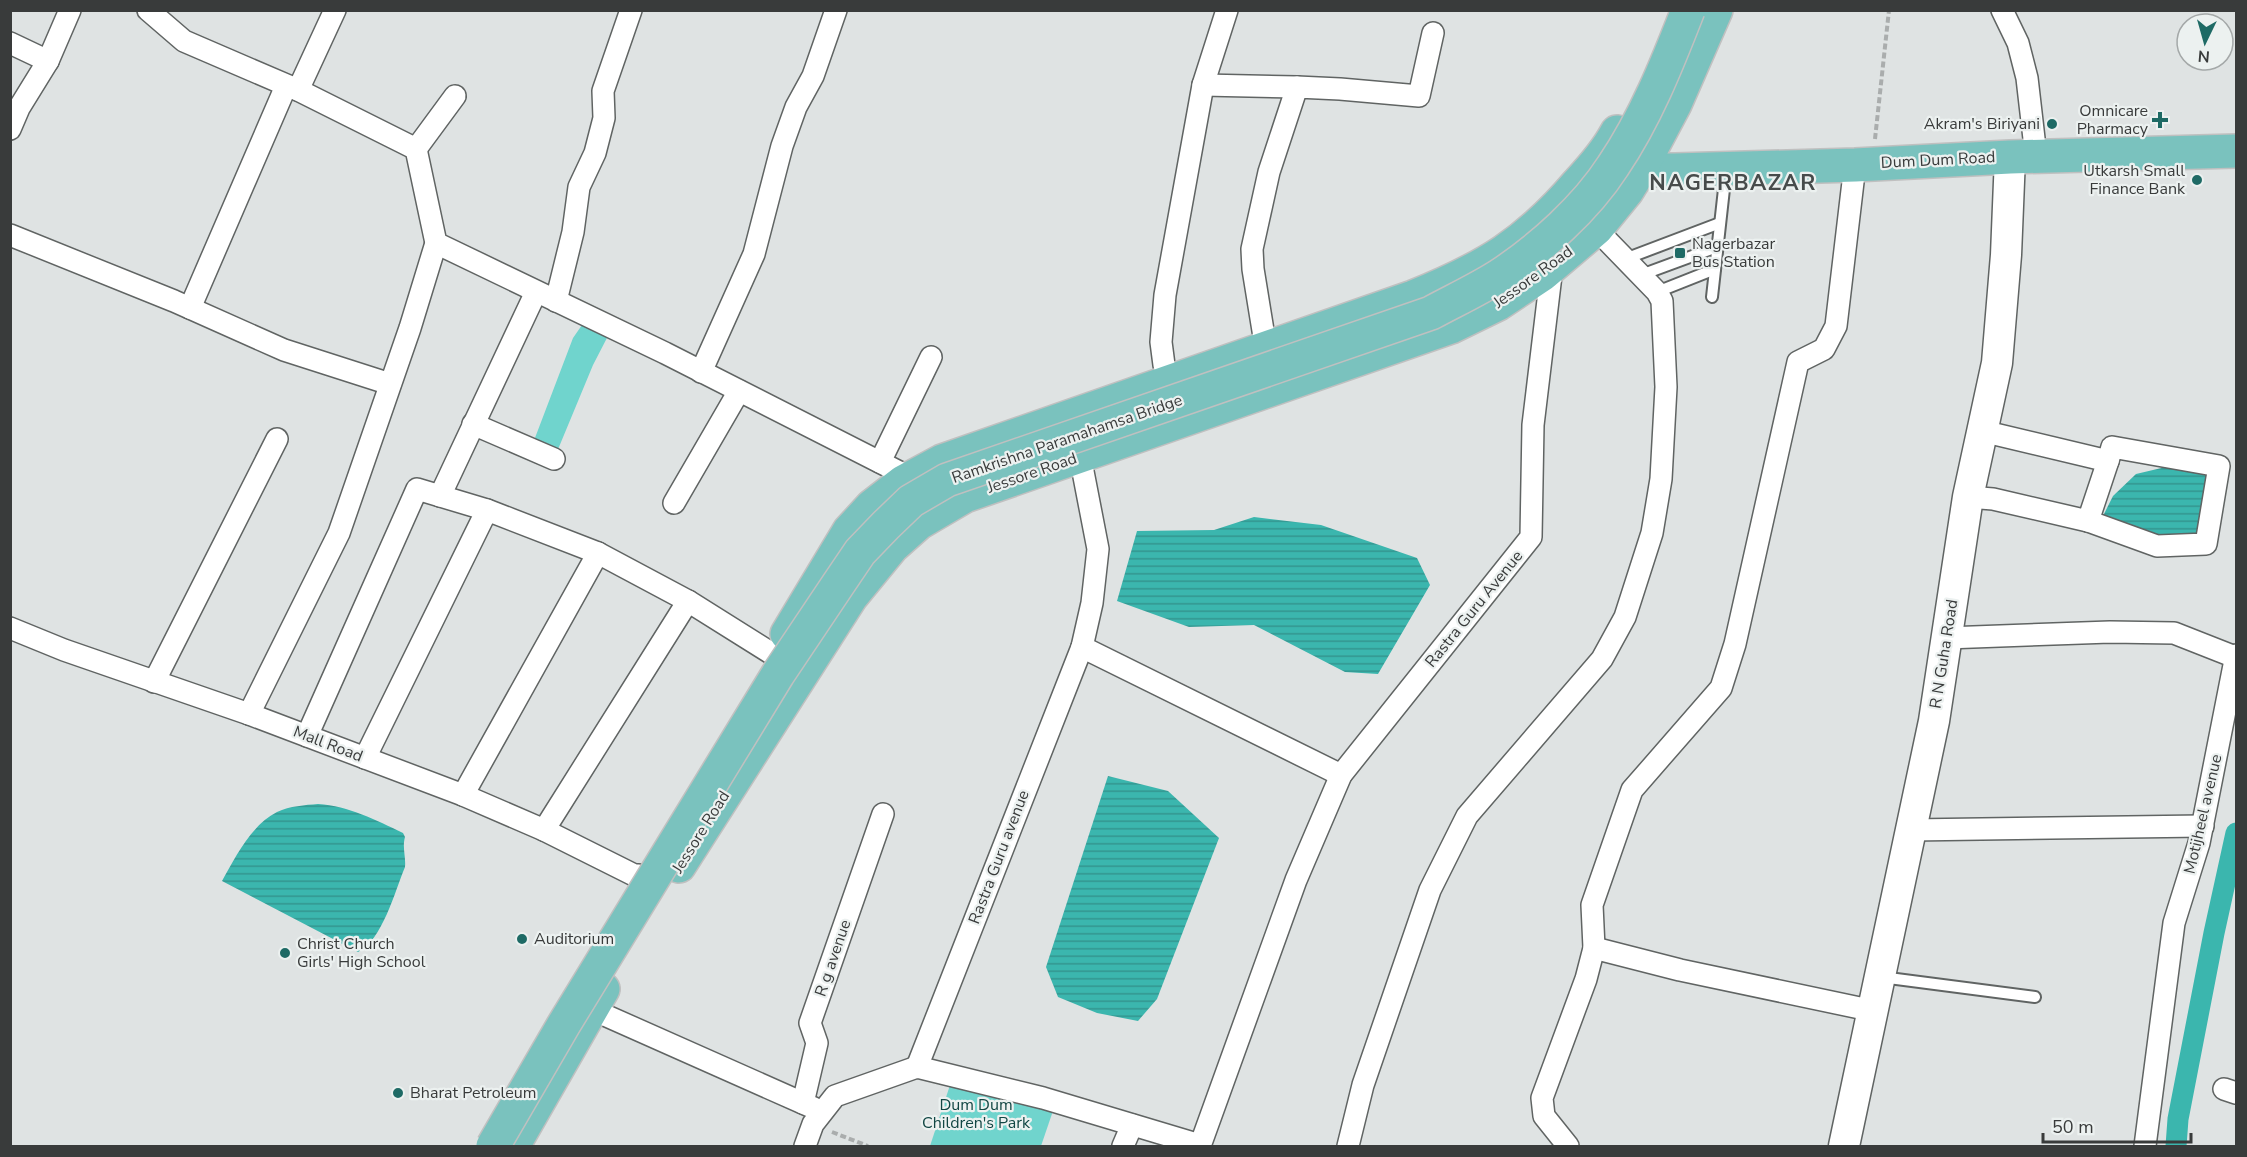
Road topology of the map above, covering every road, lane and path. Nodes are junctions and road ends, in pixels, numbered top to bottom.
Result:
1 (70, 10) edge
2 (148, 10) edge
3 (335, 10) edge
4 (631, 10) edge
5 (836, 10) edge
6 (1227, 10) edge
7 (1672, 10) edge
8 (1688, 10) edge
9 (1716, 10) edge
10 (1889, 10) edge
11 (2002, 10) edge
12 (1433, 33) dead end
13 (10, 43) edge
14 (48, 61) junction
15 (1203, 85) junction
16 (1297, 87) junction
17 (292, 88) junction
18 (454, 96) dead end
19 (10, 129) edge
20 (416, 148) junction
21 (2236, 151) edge
22 (1604, 153) junction
23 (2023, 156) junction
24 (1863, 164) junction
25 (1726, 168) junction
26 (1641, 170) junction
27 (1720, 224) junction
28 (1596, 229) junction
29 (1528, 235) junction
30 (10, 236) edge
31 (436, 243) junction
32 (1718, 247) junction
33 (1625, 259) junction
34 (1552, 267) junction
35 (1715, 269) junction
36 (1641, 275) junction
37 (536, 292) junction
38 (1657, 292) junction
39 (1713, 297) dead end
40 (555, 301) junction
41 (190, 308) junction
42 (1266, 349) junction
43 (931, 357) dead end
44 (700, 372) junction
45 (1172, 382) junction
46 (390, 384) junction
47 (739, 391) junction
48 (473, 424) junction
49 (1982, 431) junction
50 (277, 439) dead end
51 (1080, 456) junction
52 (554, 459) dead end
53 (2108, 461) junction
54 (880, 462) junction
55 (911, 478) junction
56 (440, 496) junction
57 (1968, 497) junction
58 (674, 503) dead end
59 (488, 510) junction
60 (941, 510) junction
61 (2088, 521) junction
62 (598, 553) junction
63 (688, 601) junction
64 (10, 628) edge
65 (1946, 638) junction
66 (1082, 647) junction
67 (774, 656) junction
68 (2236, 656) edge
69 (154, 682) junction
70 (249, 714) junction
71 (307, 736) junction
72 (364, 758) junction
73 (1341, 775) junction
74 (463, 795) junction
75 (883, 814) dead end
76 (2203, 826) junction
77 (544, 830) junction
78 (1911, 830) junction
79 (639, 875) junction
80 (1594, 948) junction
81 (1881, 977) junction
82 (2035, 997) dead end
83 (591, 1009) junction
84 (1874, 1011) junction
85 (917, 1067) junction
86 (802, 1103) junction
87 (818, 1118) junction
88 (1132, 1125) junction
89 (477, 1146) edge
90 (493, 1146) edge
91 (513, 1146) edge
92 (805, 1146) edge
93 (868, 1146) edge
94 (1123, 1146) edge
95 (1200, 1146) edge
96 (1348, 1146) edge
97 (1569, 1146) edge
98 (1844, 1146) edge
99 (2145, 1146) edge

1 - 14 street
2 - 17 street
3 - 17 street
4 - 40 street
5 - 44 street
6 - 15 street
7 - 22 main road, Jessore Road
8 - 90 main road, Ramkrishna Paramahamsa Bridge, bridge
9 - 26 main road, Jessore Road
10 - 24 path
11 - 23 street
12 - 16 street
13 - 14 street
14 - 19 street
15 - 16 street
15 - 45 street
16 - 42 street
17 - 20 street
17 - 41 street
18 - 20 street
20 - 31 street
21 - 23 main road, Dum Dum Road
22 - 26 main road
22 - 29 main road, Jessore Road
23 - 24 main road, Dum Dum Road
23 - 49 street, R N Guha Road
24 - 25 main road, Dum Dum Road
24 - 80 street
25 - 26 main road, Dum Dum Road
25 - 27 lane
26 - 28 main road, Jessore Road
27 - 32 lane
27 - 33 lane
28 - 33 street
28 - 34 main road, Jessore Road
29 - 34 street
29 - 42 main road, Jessore Road
30 - 41 street
31 - 37 street
31 - 46 street
32 - 35 lane
32 - 36 lane
33 - 36 street
34 - 51 main road, Jessore Road
34 - 73 street, Rastra Guru Avenue
35 - 38 lane
35 - 39 lane
36 - 38 street
37 - 40 street
37 - 48 street
38 - 96 street
40 - 44 street
41 - 46 street
42 - 45 main road, Jessore Road
43 - 54 street
44 - 47 street
45 - 55 main road, Jessore Road
46 - 70 street
47 - 54 street
47 - 58 street
48 - 52 street
48 - 56 street
49 - 53 street
49 - 57 street, R N Guha Road
50 - 69 street
51 - 60 main road, Jessore Road
51 - 66 street, Rastra Guru avenue
53 - 61 street
53 - 61 street
54 - 55 street
55 - 60 street
55 - 67 main road, Jessore Road
56 - 59 street
56 - 71 street
57 - 61 street
57 - 65 street, R N Guha Road
59 - 62 street
59 - 72 street
60 - 83 main road, Jessore Road
62 - 63 street
62 - 74 street
63 - 67 street
63 - 77 street
64 - 69 street, Mall Road
65 - 68 street
65 - 78 street, R N Guha Road
66 - 73 street
66 - 85 street, Rastra Guru avenue
67 - 79 main road, Jessore Road
68 - 76 street, Motijheel avenue
69 - 70 street, Mall Road
70 - 71 street, Mall Road
71 - 72 street, Mall Road
72 - 74 street, Mall Road
73 - 95 street, Rastra Guru Avenue
74 - 77 street, Mall Road
75 - 86 street, R g avenue
76 - 78 street
76 - 99 street, Motijheel avenue
77 - 79 street, Mall Road
78 - 81 street, R N Guha Road
79 - 89 main road, Jessore Road
80 - 84 street
80 - 97 street
81 - 82 lane
81 - 84 street, R N Guha Road
83 - 86 street
83 - 91 main road, Jessore Road
84 - 98 street, R N Guha Road
85 - 87 street
85 - 88 street
86 - 87 street
87 - 92 street
87 - 93 path
88 - 94 street
88 - 95 street

